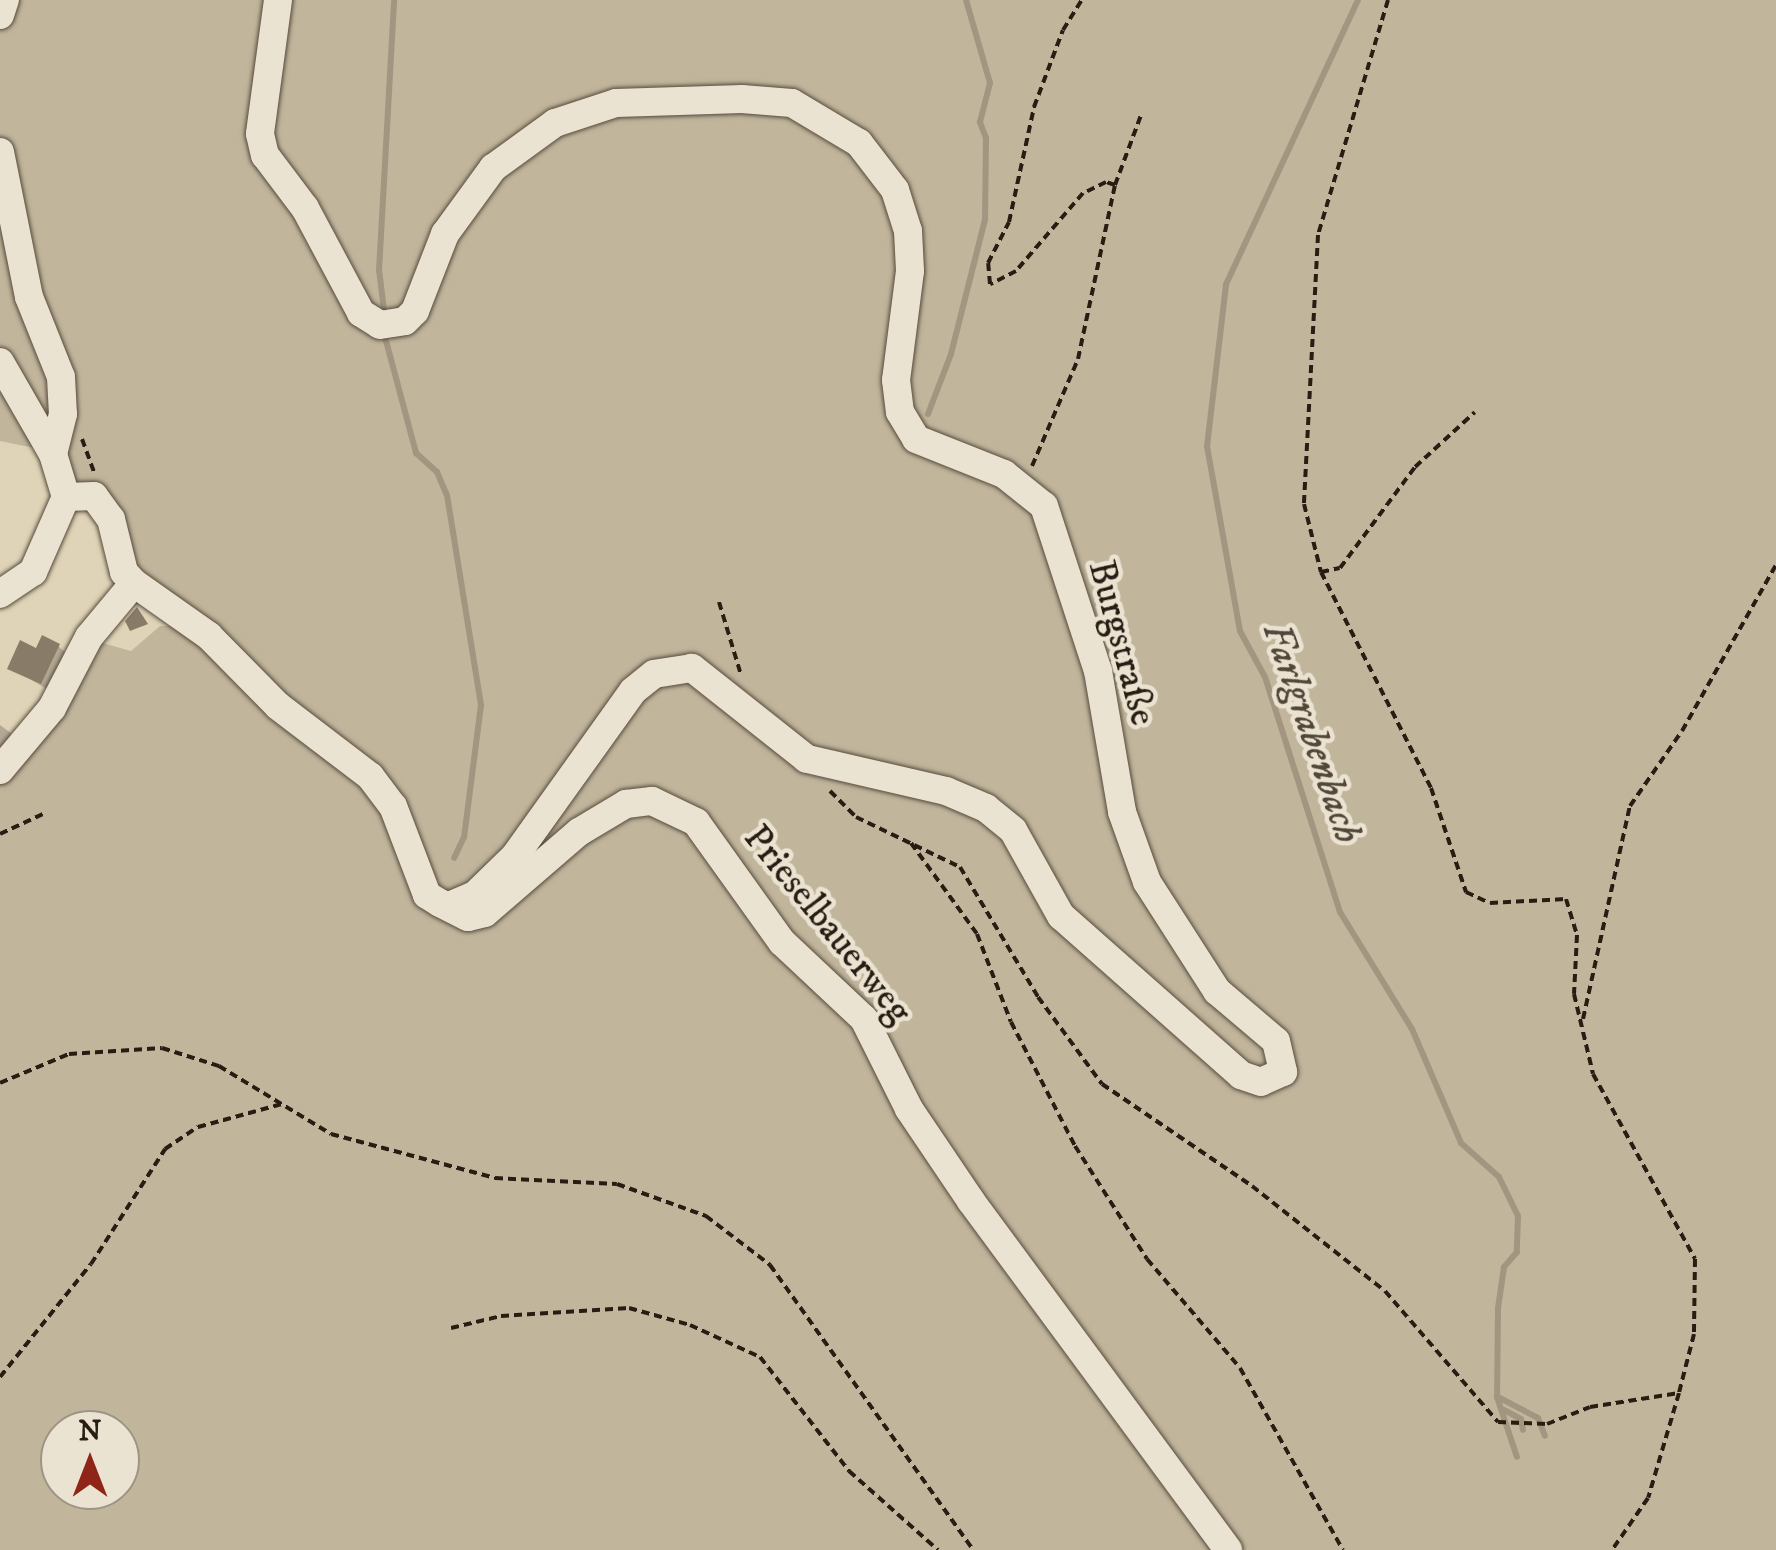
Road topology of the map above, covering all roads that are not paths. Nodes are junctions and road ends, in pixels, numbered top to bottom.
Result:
1 (5, 0) edge
2 (278, 0) edge
3 (0, 15) edge
4 (0, 152) edge
5 (0, 362) edge
6 (52, 454) junction
7 (66, 498) junction
8 (134, 583) junction
9 (0, 594) edge
10 (0, 770) edge
11 (452, 906) junction
12 (1228, 1550) edge

1 - 3 street
2 - 11 street, Burgstraße
4 - 6 street
5 - 6 street
6 - 7 street
7 - 8 street
7 - 9 street
8 - 10 street
8 - 11 street
11 - 12 street, Prieselbauerweg

